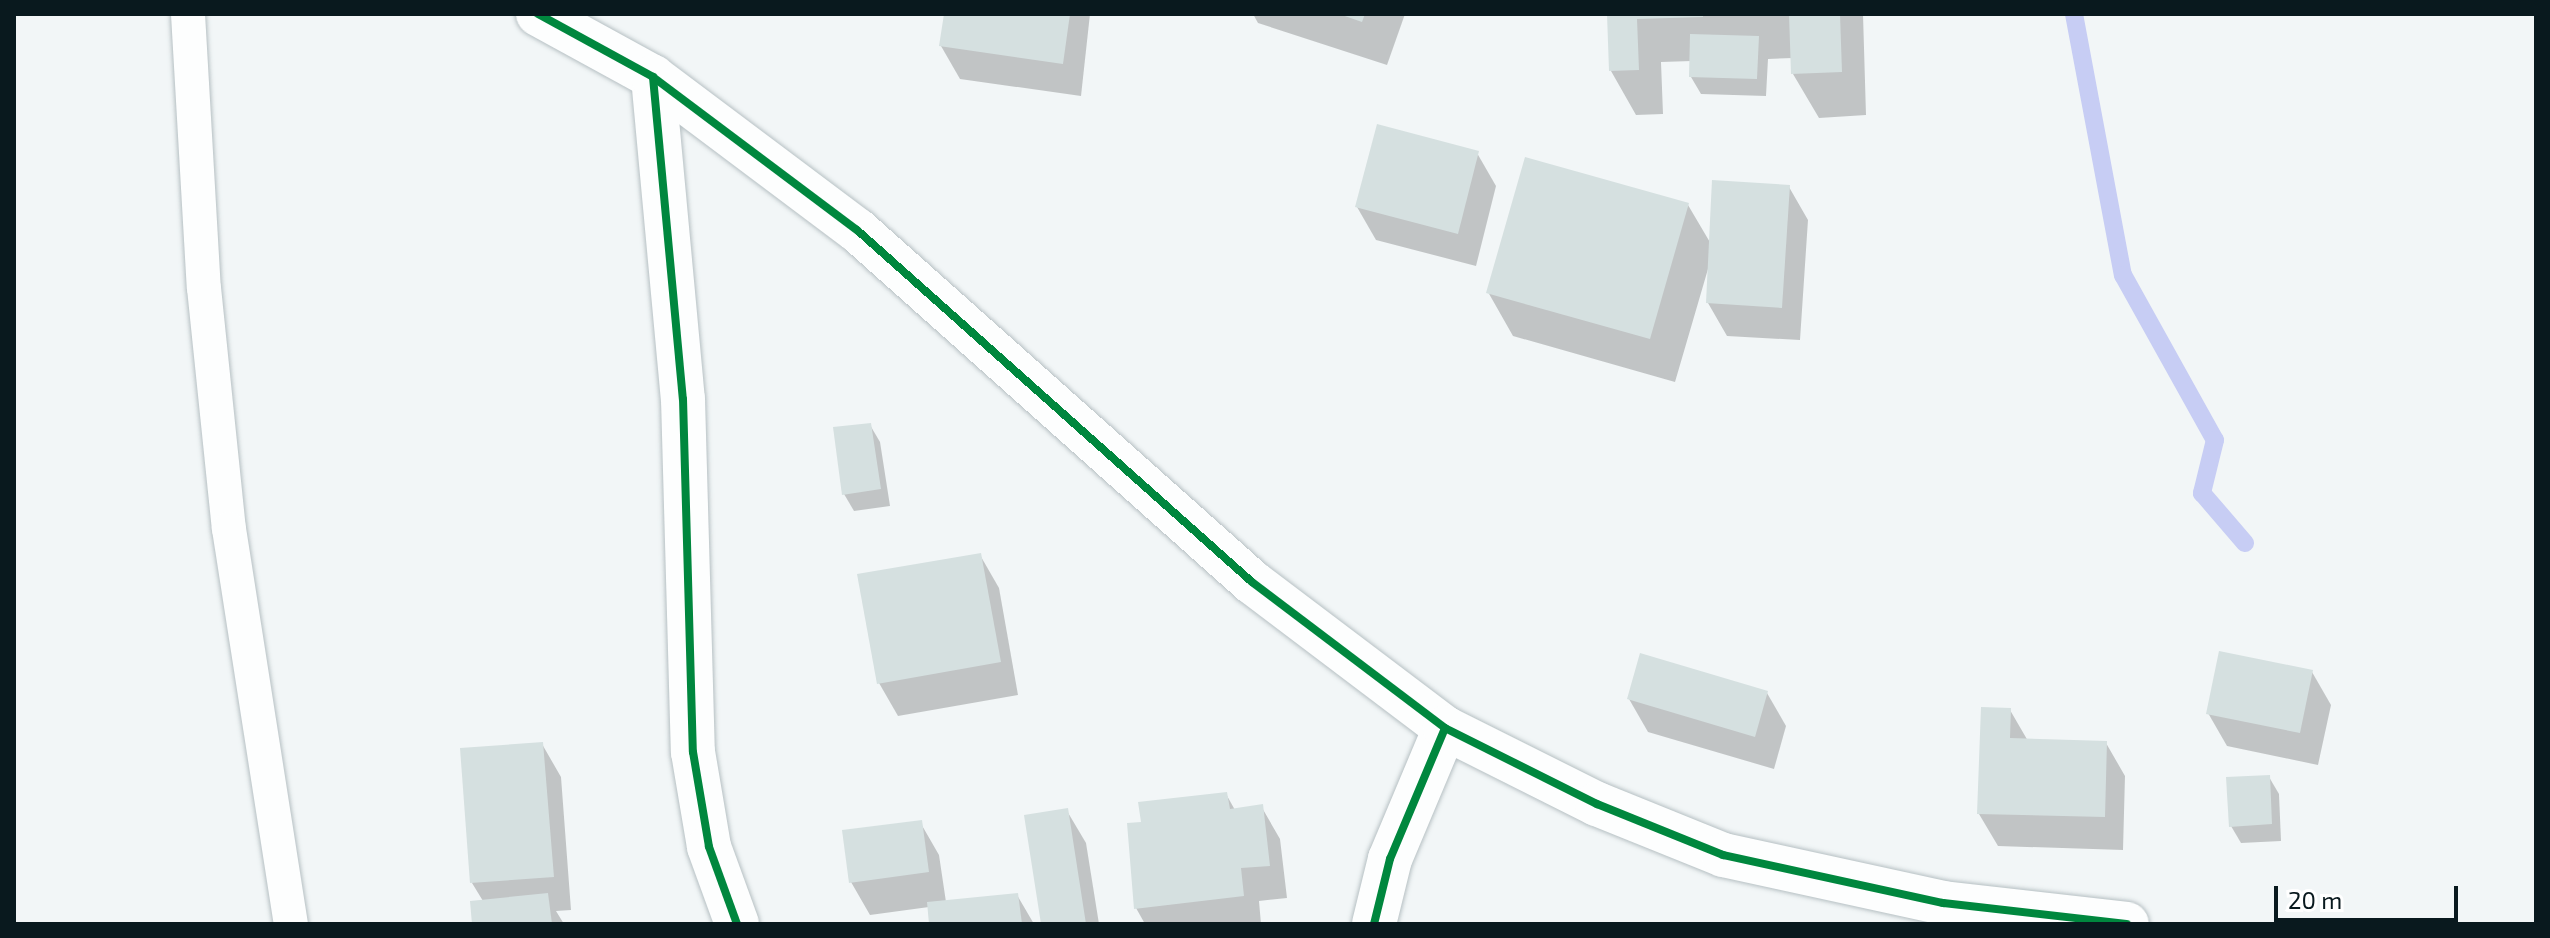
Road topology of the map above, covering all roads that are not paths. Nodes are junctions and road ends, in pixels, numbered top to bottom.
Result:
1 (188, 14) edge
2 (538, 14) edge
3 (653, 77) junction
4 (1445, 728) junction
5 (291, 924) edge
6 (737, 924) edge
7 (1374, 924) edge
8 (2127, 924) edge

1 - 5 lane
2 - 3 street
3 - 4 street
3 - 6 street
4 - 7 street
4 - 8 street

